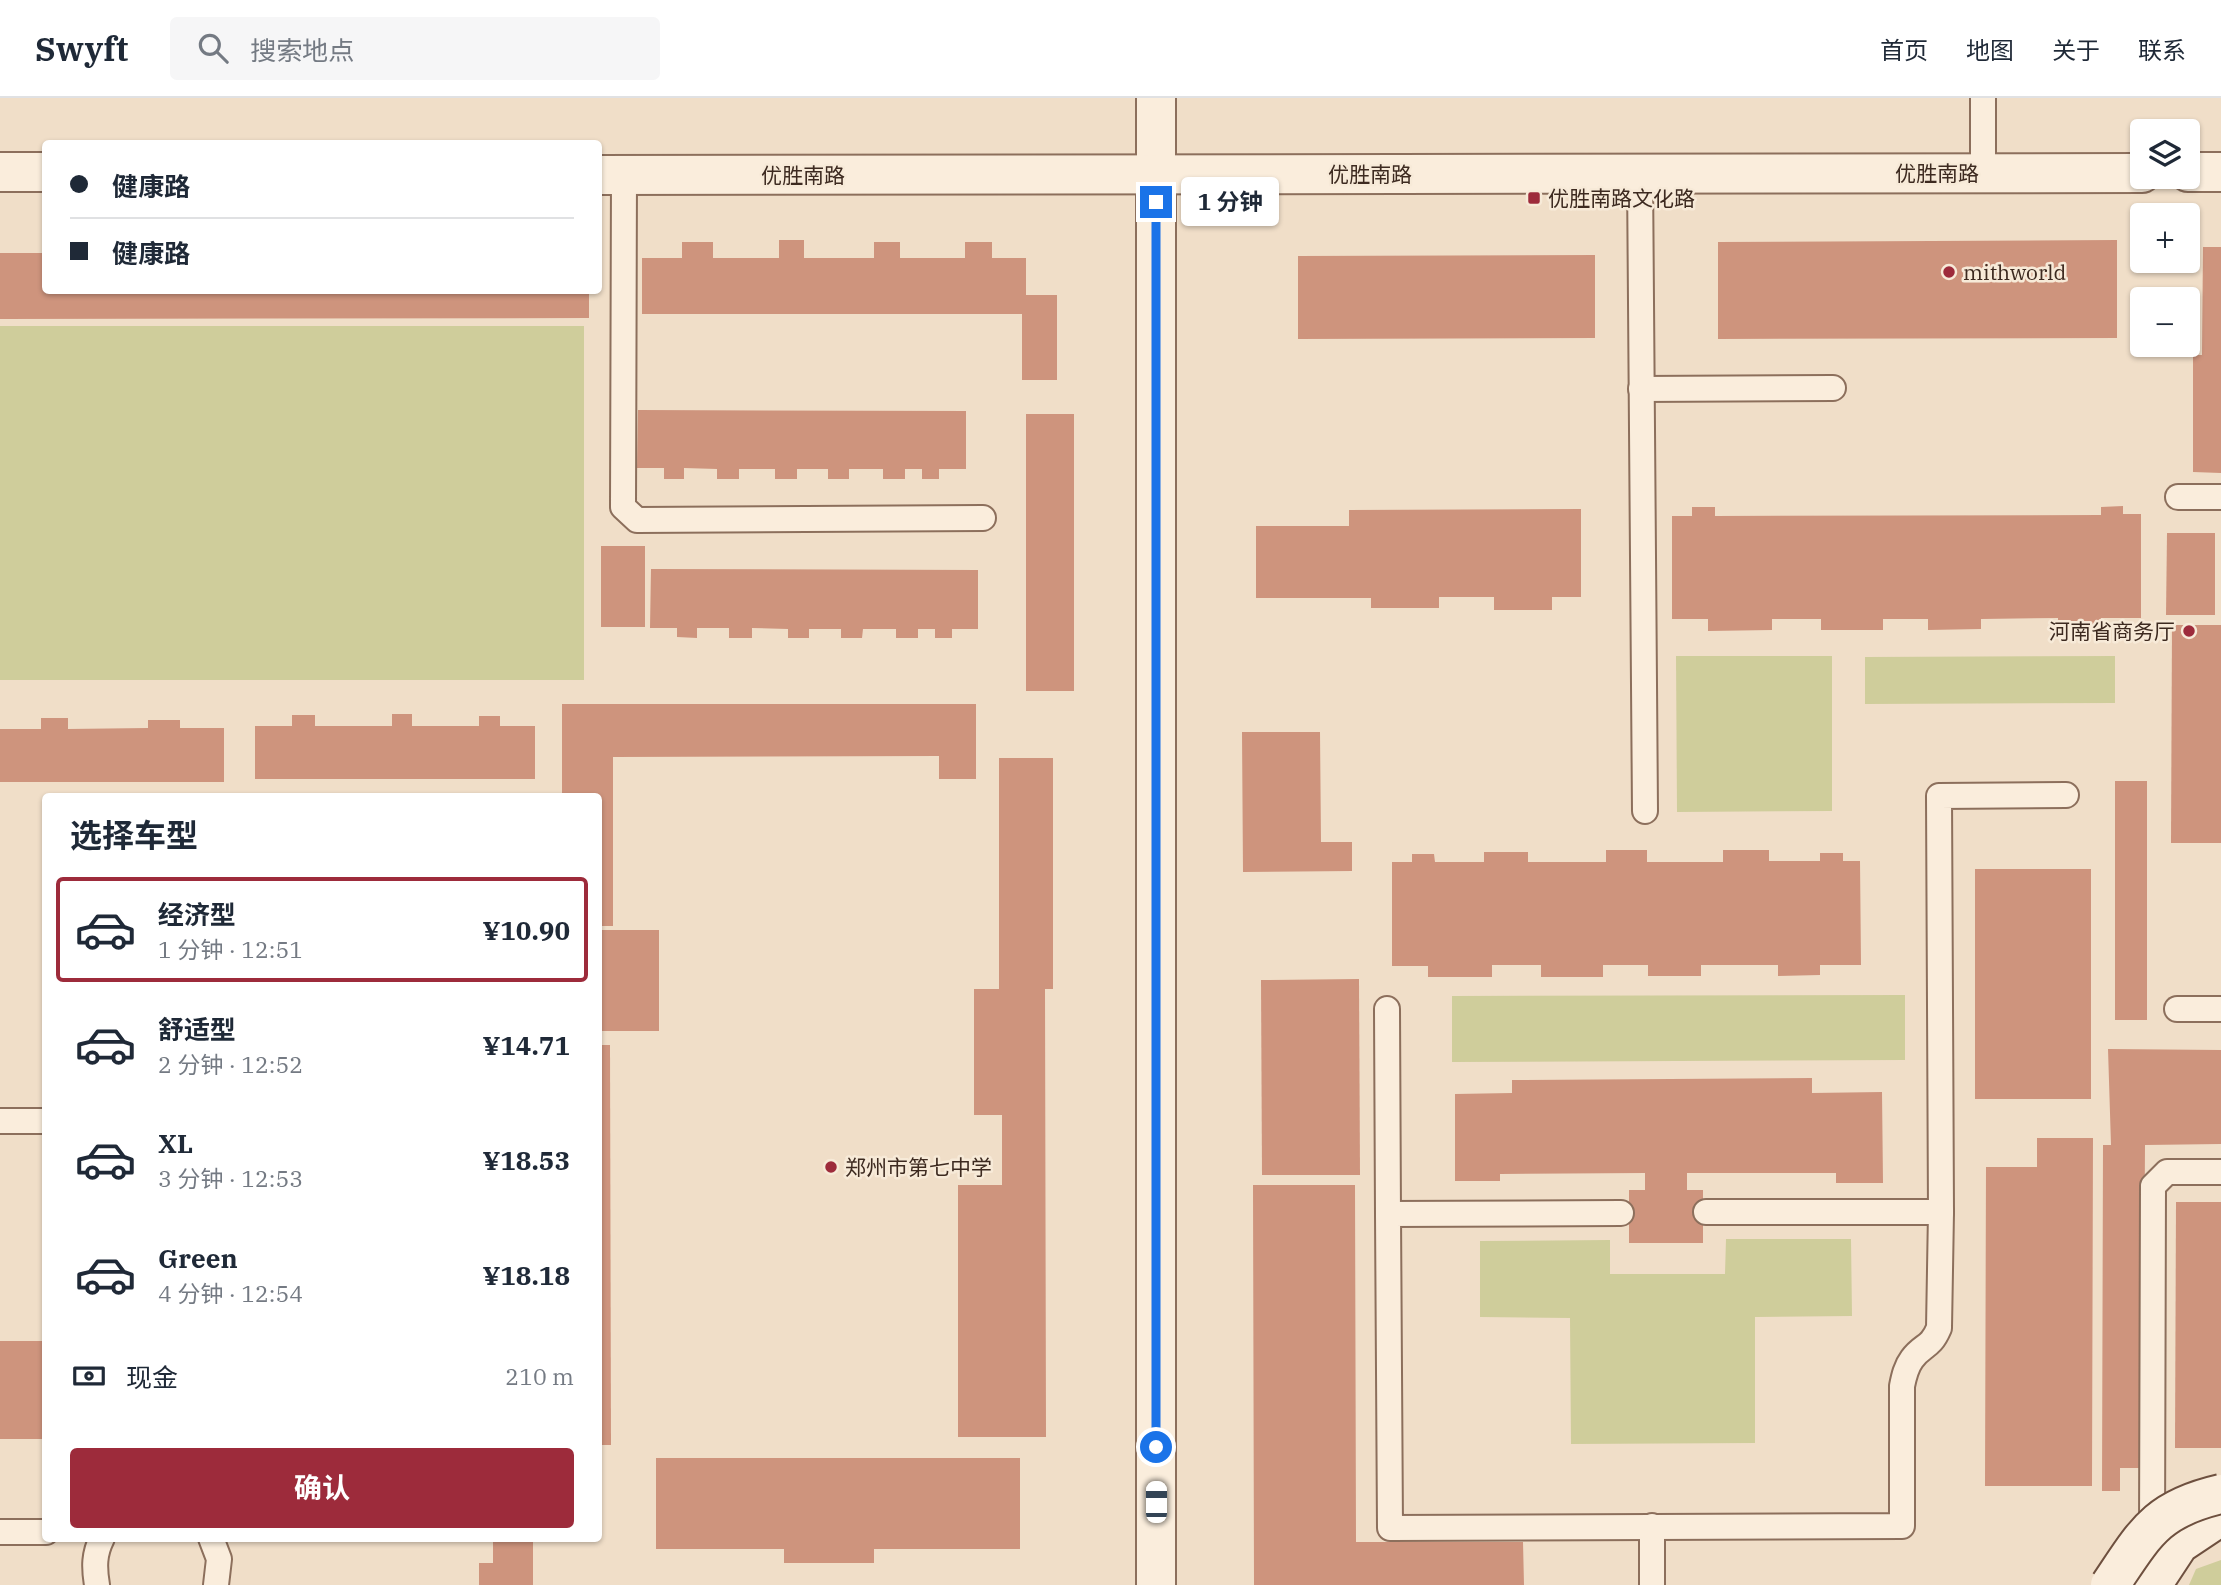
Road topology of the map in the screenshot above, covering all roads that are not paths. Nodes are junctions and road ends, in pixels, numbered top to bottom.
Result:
1 (1156, 98) edge
2 (1983, 98) edge
3 (0, 172) edge
4 (42, 172) edge
5 (2221, 172) edge
6 (1983, 173) junction
7 (2130, 173) edge
8 (2200, 173) edge
9 (1156, 174) junction
10 (611, 175) edge
11 (1640, 175) junction
12 (1833, 388) dead end
13 (1641, 389) junction
14 (2179, 497) dead end
15 (2221, 497) edge
16 (983, 518) dead end
17 (2066, 795) dead end
18 (1644, 811) dead end
19 (1387, 1009) dead end
20 (2177, 1009) dead end
21 (2221, 1009) edge
22 (0, 1121) edge
23 (42, 1121) edge
24 (2221, 1172) edge
25 (1706, 1212) dead end
26 (1941, 1212) junction
27 (1621, 1213) dead end
28 (1388, 1214) junction
29 (2221, 1494) edge
30 (2221, 1516) edge
31 (1652, 1526) junction
32 (0, 1532) edge
33 (42, 1532) edge
34 (100, 1542) edge
35 (213, 1542) edge
36 (96, 1585) edge
37 (216, 1585) edge
38 (1156, 1585) edge
39 (1652, 1585) edge
40 (2110, 1585) edge
41 (2152, 1585) edge

1 - 9 street
2 - 6 lane
3 - 4 street
5 - 8 street
6 - 7 street, 优胜南路
6 - 11 street, 优胜南路
9 - 10 street, 优胜南路
9 - 11 street, 优胜南路
9 - 38 street
10 - 16 lane
11 - 13 lane
12 - 13 lane
13 - 18 lane
14 - 15 lane
17 - 26 lane
19 - 28 lane
20 - 21 lane
22 - 23 lane
24 - 41 lane
25 - 26 lane
26 - 31 lane
27 - 28 lane
28 - 31 lane
29 - 40 street, bridge
30 - 41 street
31 - 39 lane
32 - 33 lane
34 - 36 lane
35 - 37 lane

